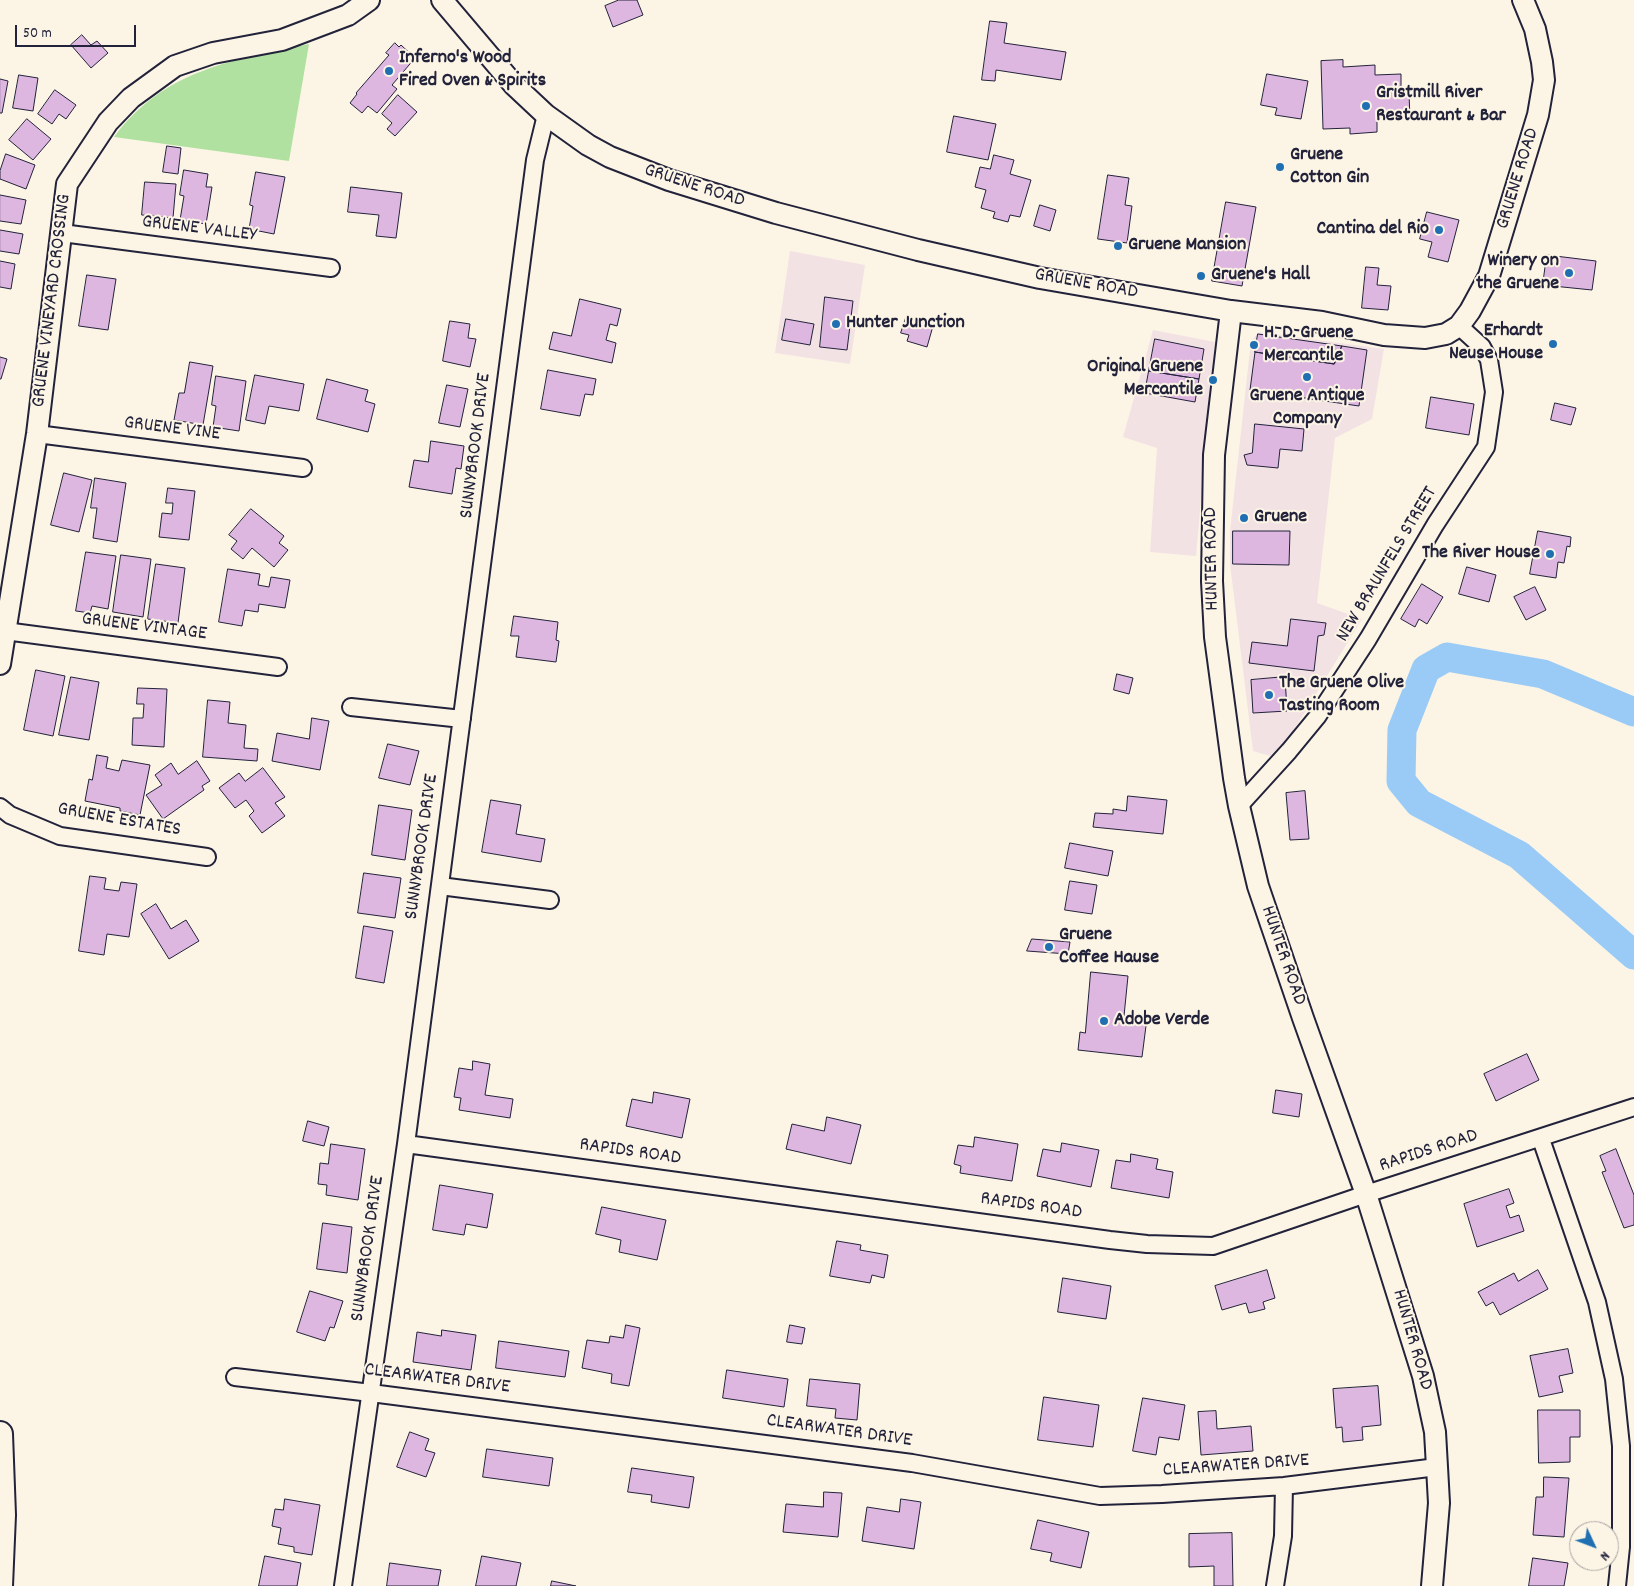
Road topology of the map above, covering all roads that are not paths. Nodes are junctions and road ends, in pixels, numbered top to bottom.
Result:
1 (369, 0) edge
2 (442, 0) edge
3 (1523, 0) edge
4 (546, 115) junction
5 (62, 233) junction
6 (331, 268) dead end
7 (1231, 311) junction
8 (1459, 326) junction
9 (37, 434) junction
10 (303, 468) dead end
11 (5, 631) junction
12 (0, 664) edge
13 (278, 667) dead end
14 (351, 706) dead end
15 (462, 719) junction
16 (1239, 806) junction
17 (0, 807) edge
18 (207, 858) dead end
19 (440, 886) junction
20 (550, 900) dead end
21 (1634, 1107) edge
22 (1541, 1139) junction
23 (406, 1144) junction
24 (1366, 1194) junction
25 (235, 1377) dead end
26 (371, 1393) junction
27 (0, 1434) edge
28 (1437, 1467) junction
29 (1284, 1486) junction
30 (0, 1586) edge
31 (343, 1586) edge
32 (1275, 1586) edge
33 (1432, 1586) edge
34 (1618, 1586) edge

1 - 5 street, GRUENE VINEYARD CROSSING
2 - 4 street, GRUENE ROAD
3 - 8 street, GRUENE ROAD
4 - 7 street, GRUENE ROAD
4 - 15 street, SUNNYBROOK DRIVE
5 - 6 street, GRUENE VALLEY
5 - 9 street, GRUENE VINEYARD CROSSING
7 - 8 street, GRUENE ROAD
7 - 16 street, HUNTER ROAD
8 - 16 street, NEW BRAUNFELS STREET
9 - 10 street, GRUENE VINE
9 - 11 street, GRUENE VINEYARD CROSSING
11 - 12 street, GRUENE VINEYARD CROSSING
11 - 13 street, GRUENE VINTAGE
14 - 15 street
15 - 19 street, SUNNYBROOK DRIVE
16 - 24 street, HUNTER ROAD
17 - 18 street, GRUENE ESTATES
19 - 20 street
19 - 23 street, SUNNYBROOK DRIVE
21 - 22 street, RAPIDS ROAD
22 - 24 street, RAPIDS ROAD
22 - 34 street
23 - 24 street, RAPIDS ROAD
23 - 26 street, SUNNYBROOK DRIVE
24 - 28 street, HUNTER ROAD
25 - 26 street, CLEARWATER DRIVE
26 - 29 street, CLEARWATER DRIVE
26 - 31 street, SUNNYBROOK DRIVE
27 - 30 main road
28 - 29 street, CLEARWATER DRIVE
28 - 33 street, HUNTER ROAD
29 - 32 street

